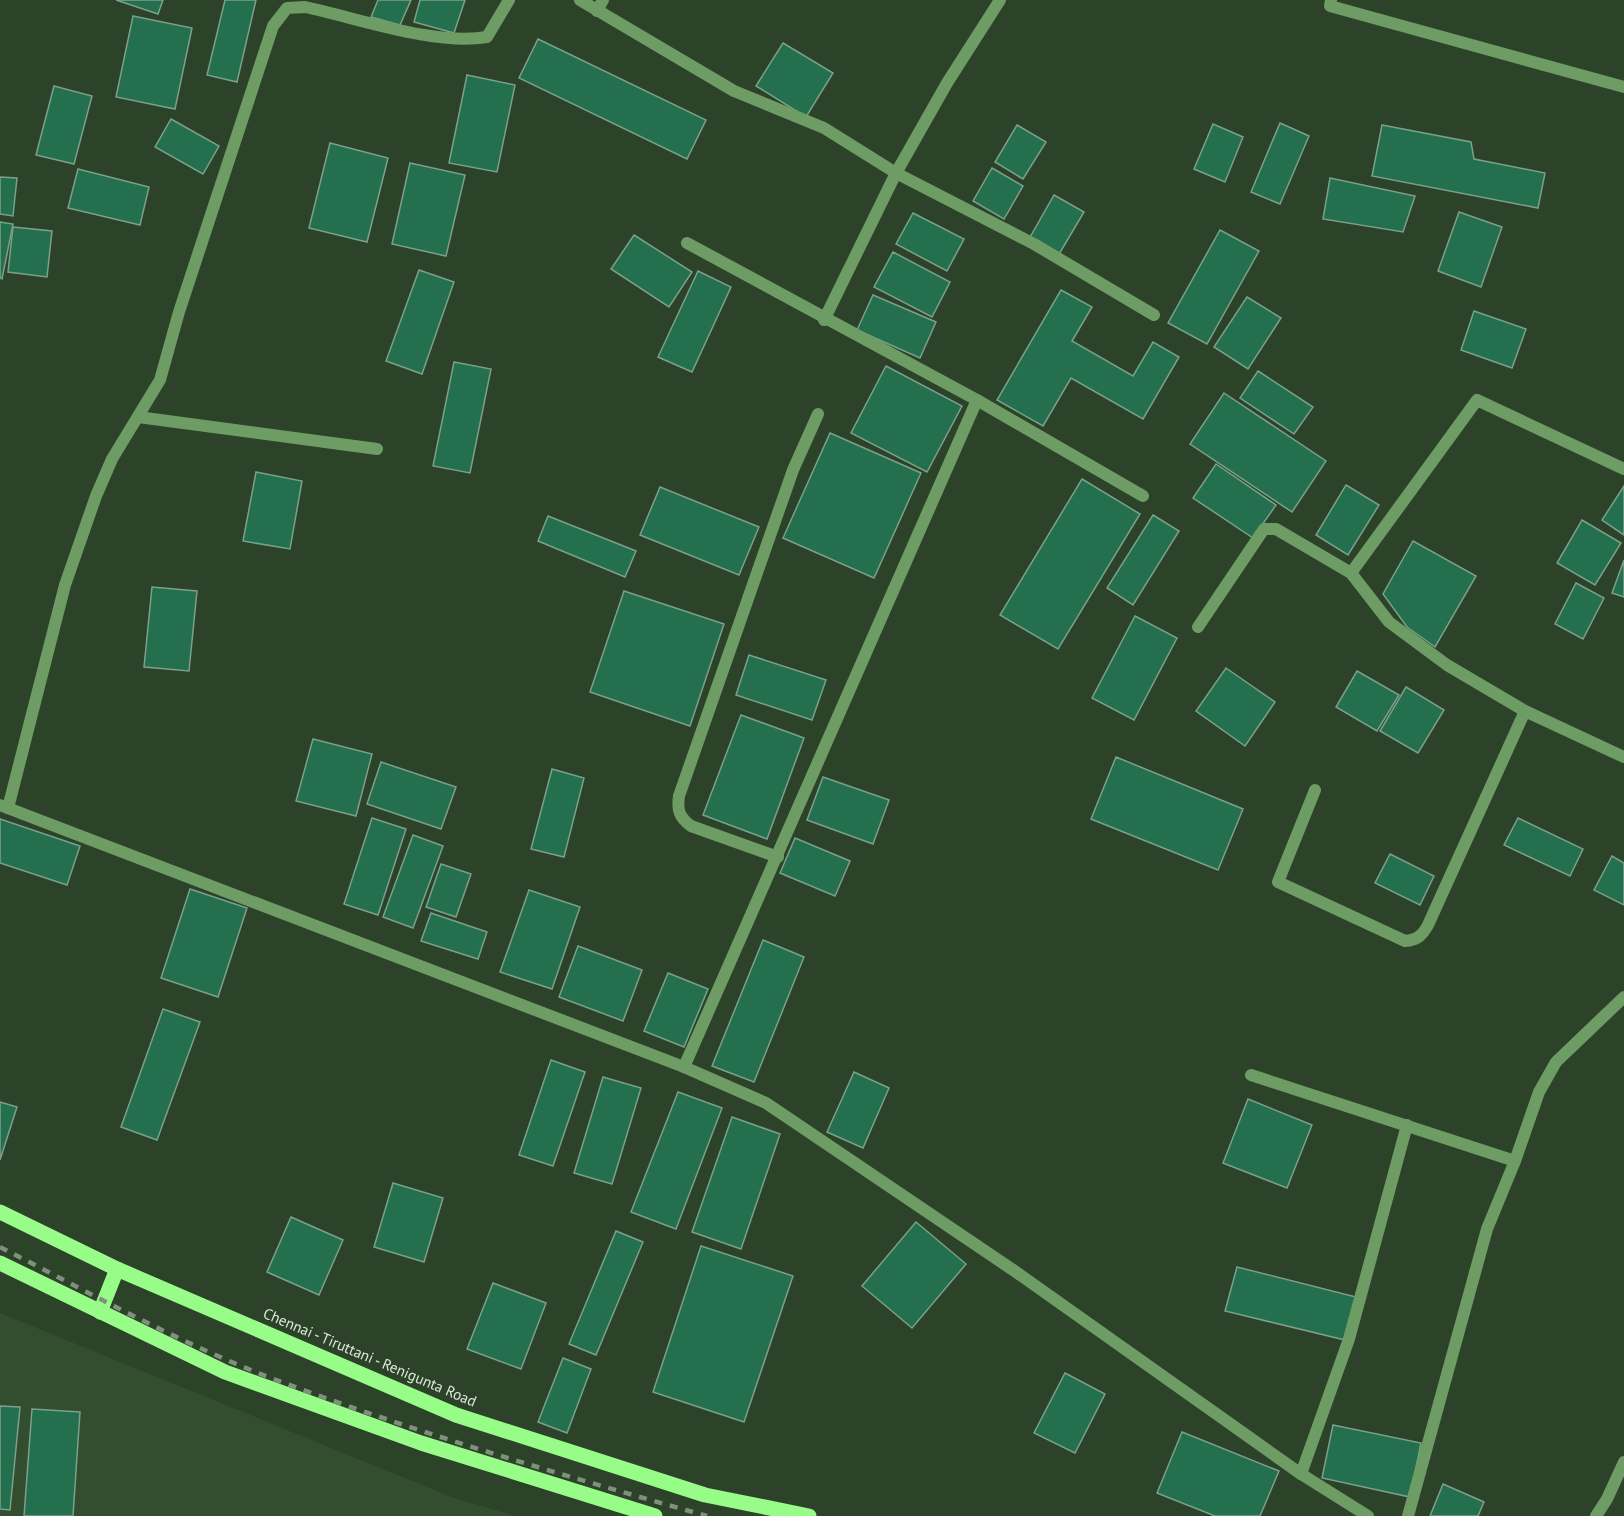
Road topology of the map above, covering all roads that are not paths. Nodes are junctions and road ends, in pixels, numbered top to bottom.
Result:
1 (509, 0) edge
2 (580, 0) edge
3 (1000, 0) edge
4 (1331, 0) edge
5 (600, 5) edge
6 (1624, 87) edge
7 (896, 173) junction
8 (687, 243) dead end
9 (1154, 315) dead end
10 (824, 320) junction
11 (977, 400) junction
12 (818, 414) dead end
13 (138, 417) junction
14 (377, 449) dead end
15 (1624, 469) edge
16 (1143, 496) dead end
17 (1351, 573) junction
18 (1198, 627) dead end
19 (1525, 711) junction
20 (1624, 757) edge
21 (1315, 790) dead end
22 (4, 807) edge
23 (777, 857) junction
24 (1624, 997) edge
25 (684, 1067) junction
26 (1251, 1074) dead end
27 (1407, 1125) junction
28 (1515, 1161) junction
29 (0, 1212) edge
30 (0, 1263) edge
31 (117, 1269) junction
32 (100, 1312) junction
33 (1624, 1462) edge
34 (1301, 1474) junction
35 (655, 1516) edge
36 (809, 1516) edge
37 (1368, 1516) edge
38 (1408, 1516) edge
39 (1596, 1516) edge

1 - 13 street
2 - 5 street
3 - 7 street
4 - 6 street
5 - 7 street
7 - 9 street
7 - 10 street
8 - 10 street
10 - 11 street
11 - 16 street
11 - 23 street
12 - 23 street
13 - 14 street
13 - 22 street
15 - 17 street
17 - 18 street
17 - 19 street
19 - 20 street
19 - 21 street
22 - 25 street
23 - 25 street
24 - 28 street
25 - 34 street
26 - 27 street
27 - 28 street
27 - 34 street
28 - 38 street
29 - 31 main road, Chennai - Tiruttani - Renigunta Road
30 - 32 main road
31 - 32 main road
31 - 36 main road, Chennai - Tiruttani - Renigunta Road
32 - 35 main road
33 - 39 street
34 - 37 street

